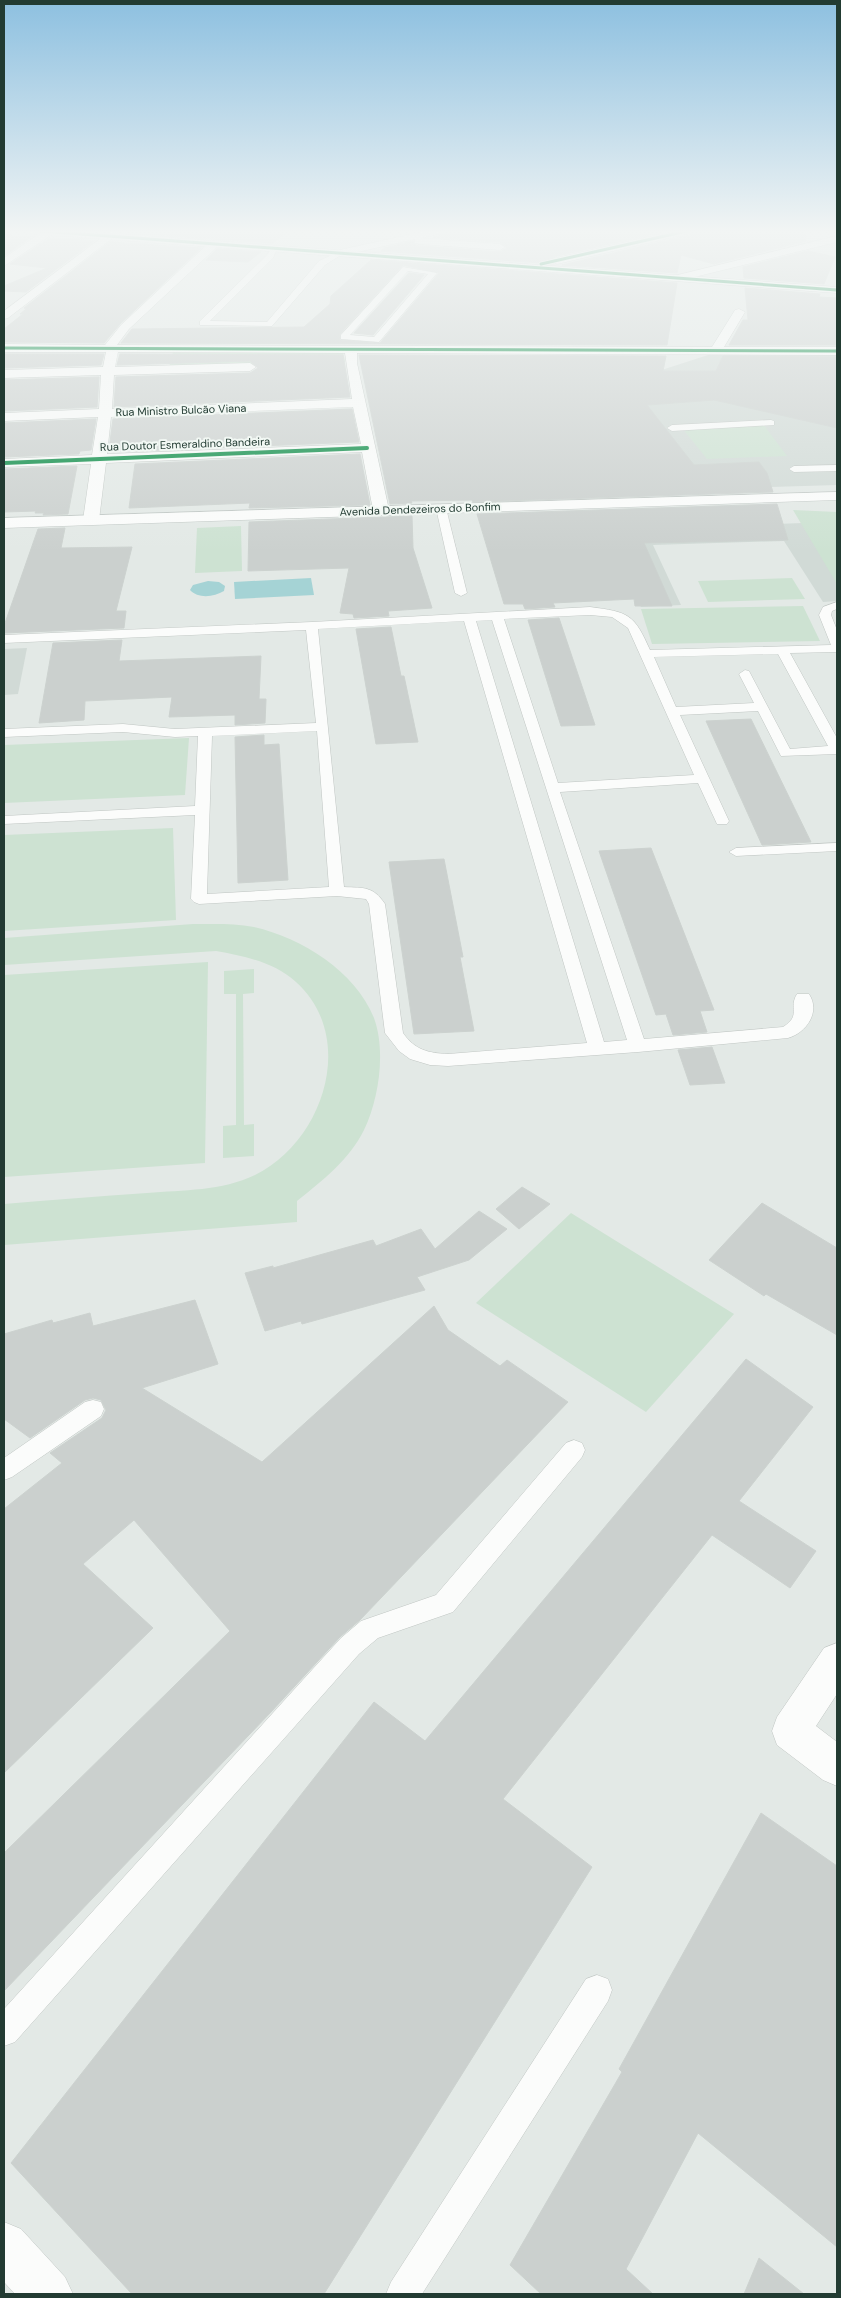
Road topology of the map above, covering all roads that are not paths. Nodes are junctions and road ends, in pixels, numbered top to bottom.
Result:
1 (117, 337) edge
2 (344, 337) edge
3 (378, 337) edge
4 (724, 337) edge
5 (4, 348) edge
6 (113, 348) junction
7 (837, 350) edge
8 (716, 351) junction
9 (350, 354) junction
10 (264, 366) dead end
11 (108, 372) junction
12 (4, 374) edge
13 (359, 403) junction
14 (105, 413) junction
15 (4, 417) edge
16 (771, 423) dead end
17 (672, 428) dead end
18 (367, 448) junction
19 (100, 459) junction
20 (4, 463) edge
21 (837, 468) edge
22 (794, 469) dead end
23 (837, 496) edge
24 (441, 508) junction
25 (381, 510) junction
26 (91, 520) junction
27 (6, 524) edge
28 (461, 593) dead end
29 (837, 605) edge
30 (497, 617) junction
31 (469, 618) junction
32 (312, 626) junction
33 (4, 639) edge
34 (837, 644) edge
35 (837, 648) edge
36 (782, 650) junction
37 (646, 654) junction
38 (745, 674) dead end
39 (762, 707) junction
40 (671, 711) junction
41 (323, 727) junction
42 (205, 732) junction
43 (4, 734) edge
44 (837, 750) edge
45 (703, 780) junction
46 (552, 788) junction
47 (201, 810) junction
48 (4, 820) edge
49 (722, 821) dead end
50 (837, 847) edge
51 (736, 852) dead end
52 (337, 891) junction
53 (803, 998) dead end
54 (638, 1046) junction
55 (596, 1049) junction
56 (93, 1409) dead end
57 (574, 1450) dead end
58 (4, 1470) edge
59 (837, 1661) edge
60 (837, 1766) edge
61 (597, 1990) dead end
62 (4, 2031) edge
63 (4, 2246) edge
64 (48, 2294) edge
65 (403, 2294) edge

1 - 6 street
2 - 9 lane
3 - 9 lane
4 - 8 street
5 - 6 street
6 - 9 street
6 - 11 street
7 - 8 street
8 - 9 street
9 - 13 street
10 - 11 street
11 - 12 street
11 - 14 street
13 - 14 street, Rua Ministro Bulcão Viana
13 - 18 street
14 - 15 street, Rua Ministro Bulcão Viana
14 - 19 street
16 - 17 lane
18 - 19 street, Rua Doutor Esmeraldino Bandeira
18 - 25 street
19 - 20 street, Rua Doutor Esmeraldino Bandeira
19 - 26 street
21 - 22 lane
23 - 24 street, Avenida Dendezeiros do Bonfim
24 - 25 street, Avenida Dendezeiros do Bonfim
24 - 28 lane
25 - 26 street, Avenida Dendezeiros do Bonfim
26 - 27 street, Avenida Dendezeiros do Bonfim
29 - 34 lane
30 - 31 lane
30 - 37 lane
30 - 46 lane
31 - 32 lane
31 - 55 lane
32 - 33 lane
32 - 41 lane
35 - 36 lane
36 - 37 lane
36 - 44 lane
37 - 40 lane
38 - 39 lane
39 - 40 lane
39 - 44 lane
40 - 45 lane
41 - 42 lane
41 - 52 lane
42 - 43 lane
42 - 47 lane
45 - 46 lane
45 - 49 lane
46 - 54 lane
47 - 48 lane
47 - 52 lane
50 - 51 lane
52 - 55 lane
53 - 54 lane
54 - 55 lane
56 - 58 lane
57 - 62 lane
59 - 60 street
61 - 65 lane
63 - 64 street

